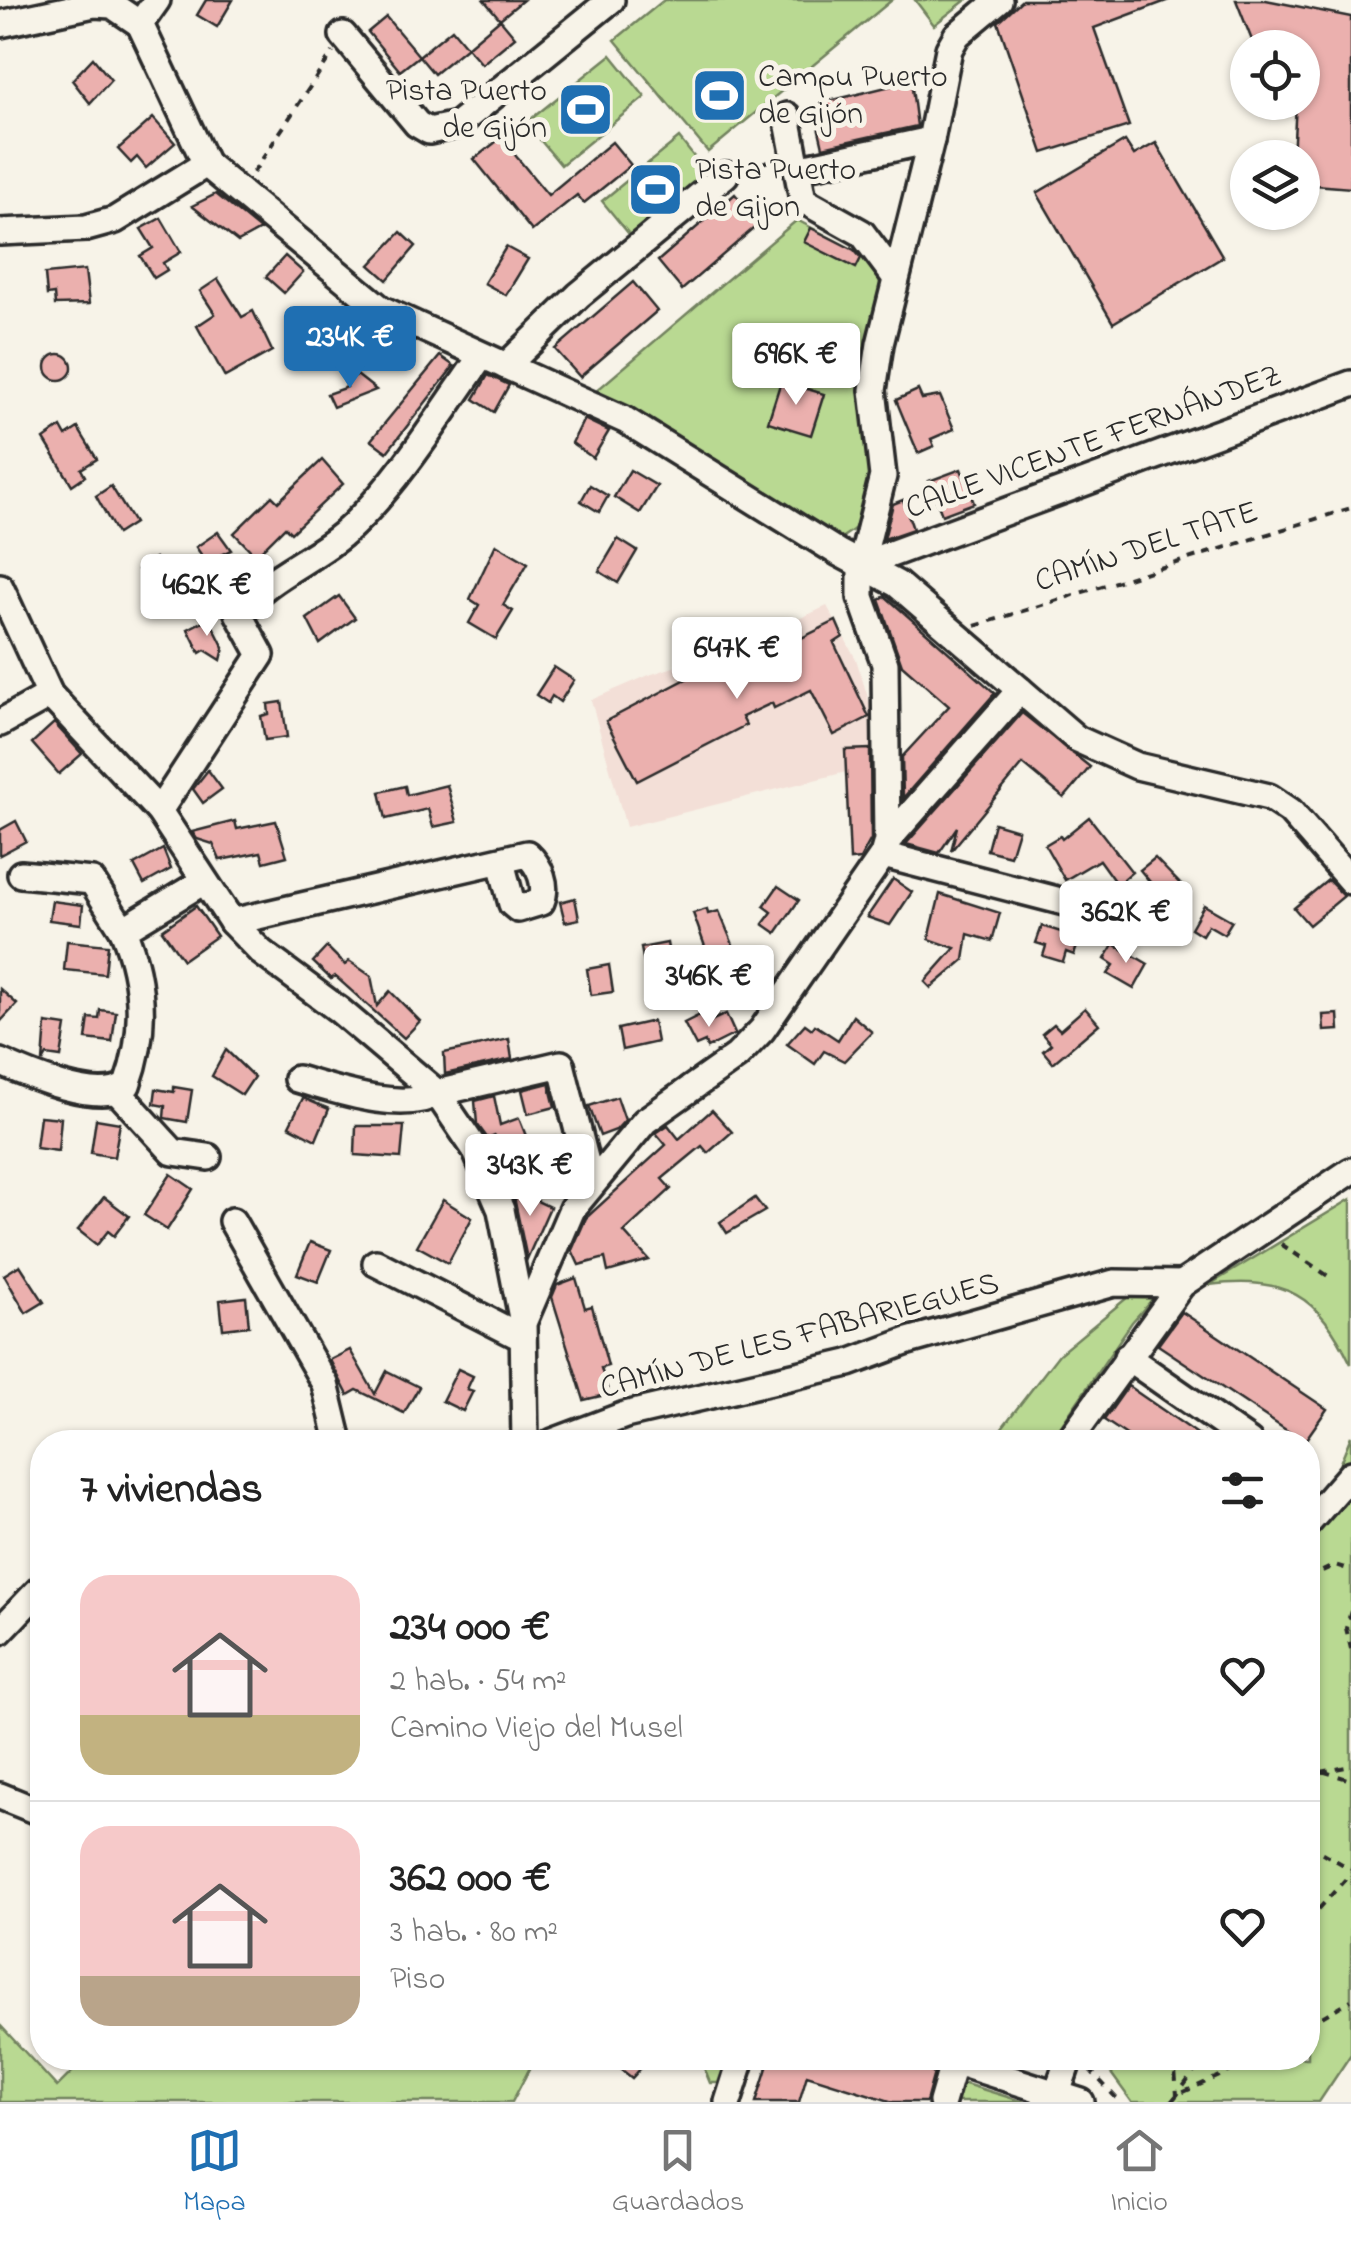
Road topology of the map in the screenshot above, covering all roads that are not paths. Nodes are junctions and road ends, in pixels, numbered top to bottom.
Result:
1 (158, 0) edge
2 (611, 0) edge
3 (999, 0) edge
4 (0, 24) edge
5 (140, 24) junction
6 (343, 36) road end
7 (786, 116) dead end
8 (932, 140) junction
9 (795, 161) junction
10 (206, 164) junction
11 (725, 175) road end
12 (0, 232) edge
13 (895, 278) junction
14 (481, 358) junction
15 (506, 366) junction
16 (1351, 384) edge
17 (861, 565) junction
18 (0, 587) edge
19 (1020, 690) junction
20 (50, 696) junction
21 (0, 723) edge
22 (160, 811) junction
23 (885, 848) junction
24 (502, 862) dead end
25 (21, 874) dead end
26 (1351, 881) edge
27 (204, 882) junction
28 (1103, 912) dead end
29 (232, 922) junction
30 (123, 930) junction
31 (0, 1062) edge
32 (297, 1079) dead end
33 (118, 1092) junction
34 (437, 1094) junction
35 (208, 1157) dead end
36 (1351, 1171) edge
37 (590, 1182) junction
38 (232, 1221) dead end
39 (376, 1263) dead end
40 (1182, 1284) junction
41 (523, 1330) junction
42 (1127, 1357) junction
43 (336, 1430) edge
44 (525, 1430) edge
45 (587, 1430) edge
46 (1076, 1430) edge
47 (1232, 1430) edge
48 (1351, 1474) edge
49 (1320, 1493) edge
50 (1329, 1499) junction
51 (1320, 1509) edge
52 (30, 1600) edge
53 (0, 1631) edge
54 (0, 1796) edge
55 (30, 1808) edge
56 (738, 2070) edge
57 (947, 2070) edge
58 (980, 2070) edge
59 (1066, 2070) edge
60 (1061, 2099) edge
61 (728, 2102) edge
62 (942, 2102) edge

1 - 5 street
2 - 6 street
3 - 8 street
4 - 5 street
5 - 10 street
7 - 9 street
8 - 9 street
8 - 13 street
9 - 13 street
10 - 12 street
10 - 14 street
11 - 15 street
13 - 17 street
14 - 15 street
14 - 22 street
15 - 17 street
16 - 17 street, CALLE VICENTE FERNÁNDEZ
17 - 19 street
17 - 23 street
18 - 20 street
19 - 23 street
19 - 26 street
20 - 21 street
20 - 22 street
22 - 27 street
23 - 28 street
23 - 37 street
24 - 29 street
25 - 30 street
27 - 29 street
27 - 30 street
29 - 34 street
30 - 33 street
31 - 33 street
32 - 34 street
33 - 35 street
34 - 37 street
34 - 41 street
36 - 40 street
37 - 41 street
38 - 43 street
39 - 41 street
40 - 42 street
40 - 45 street, CAMÍN DE LES FABARIEGUES
41 - 44 street
42 - 46 street
42 - 47 street
48 - 50 street
49 - 50 street
50 - 51 street
52 - 53 street
54 - 55 street
56 - 61 street
57 - 62 street
58 - 60 street
59 - 60 street

